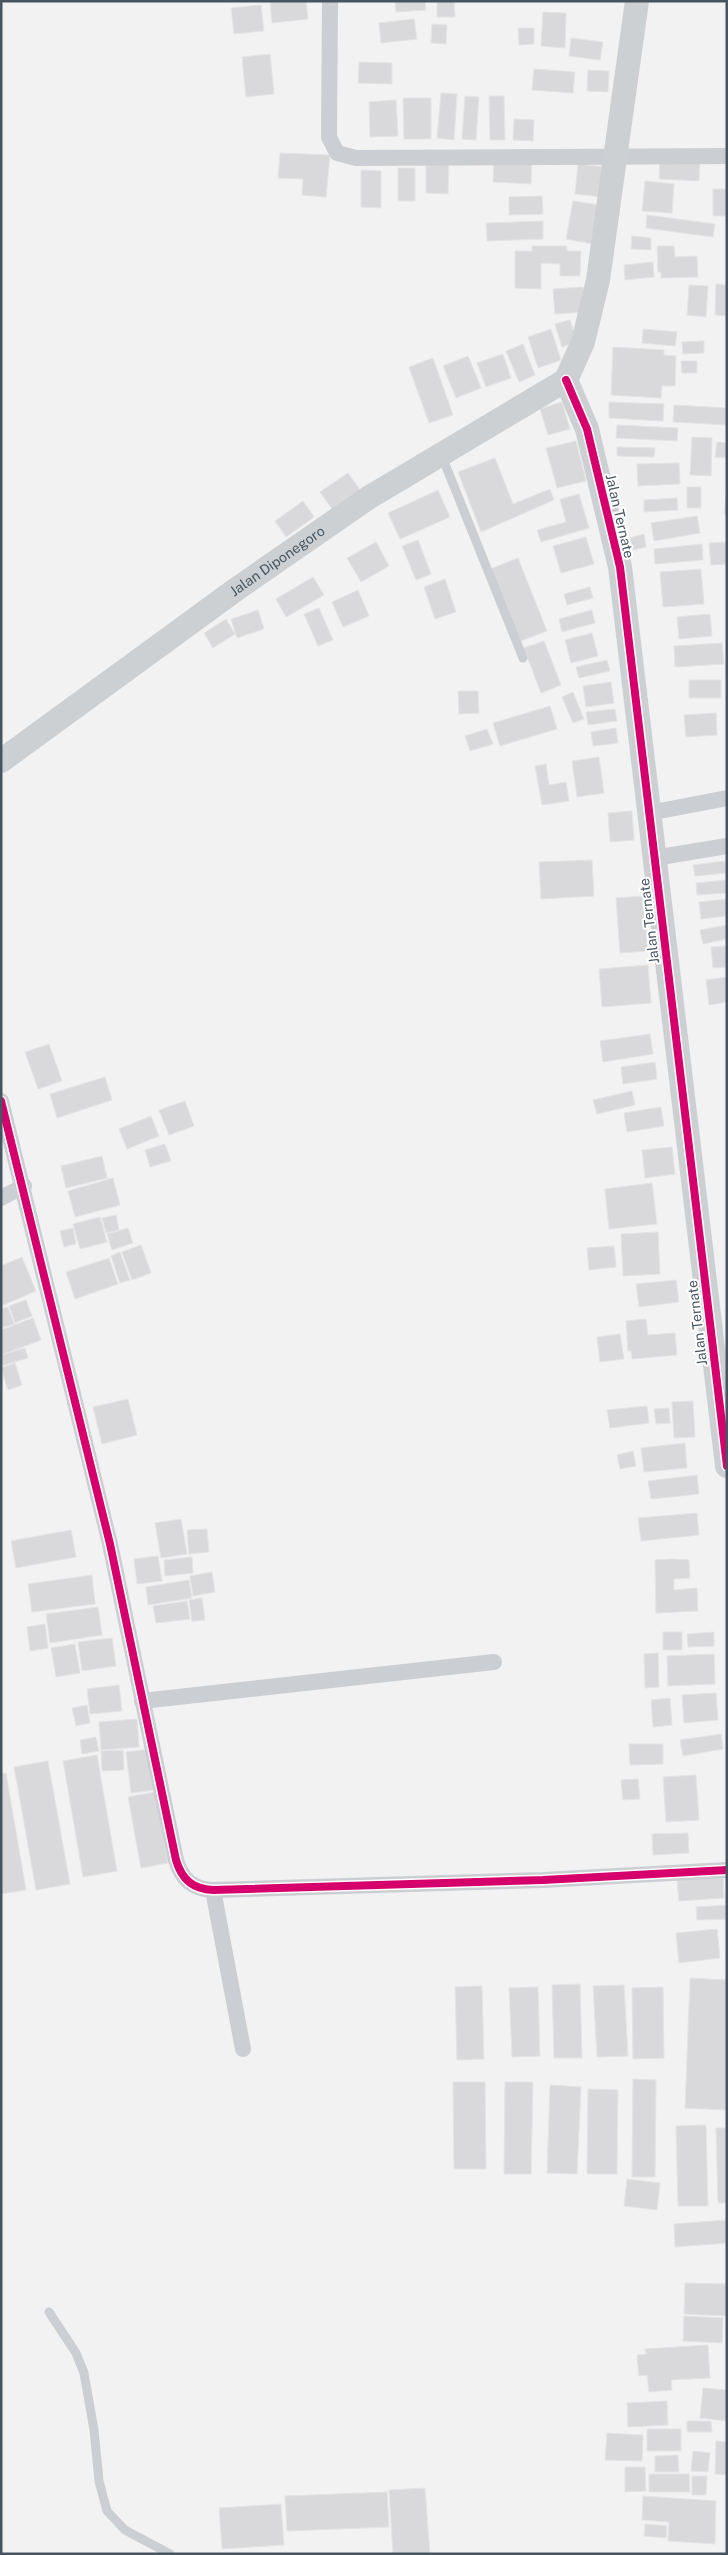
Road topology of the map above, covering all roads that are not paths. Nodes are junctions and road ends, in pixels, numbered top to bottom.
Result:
1 (330, 1) edge
2 (637, 1) edge
3 (727, 156) edge
4 (616, 157) junction
5 (566, 380) junction
6 (441, 454) junction
7 (523, 658) dead end
8 (1, 761) edge
9 (727, 798) edge
10 (649, 813) junction
11 (727, 846) edge
12 (654, 858) junction
13 (1, 1101) edge
14 (24, 1186) junction
15 (1, 1198) edge
16 (725, 1434) edge
17 (727, 1466) edge
18 (494, 1662) dead end
19 (142, 1701) junction
20 (727, 1870) edge
21 (213, 1890) junction
22 (243, 2049) dead end
23 (49, 2312) dead end
24 (170, 2554) edge

1 - 4 street
2 - 4 street
3 - 4 street
4 - 5 street
5 - 6 street, Jalan Diponegoro
5 - 10 street, Jalan Ternate
6 - 7 lane
6 - 8 street, Jalan Diponegoro
9 - 10 street
10 - 12 street, Jalan Ternate
11 - 12 street
12 - 16 street, Jalan Ternate
13 - 14 street
14 - 15 street
14 - 19 street
16 - 17 street, Jalan Ternate
18 - 19 street
19 - 21 street
20 - 21 street
21 - 22 street
23 - 24 lane

